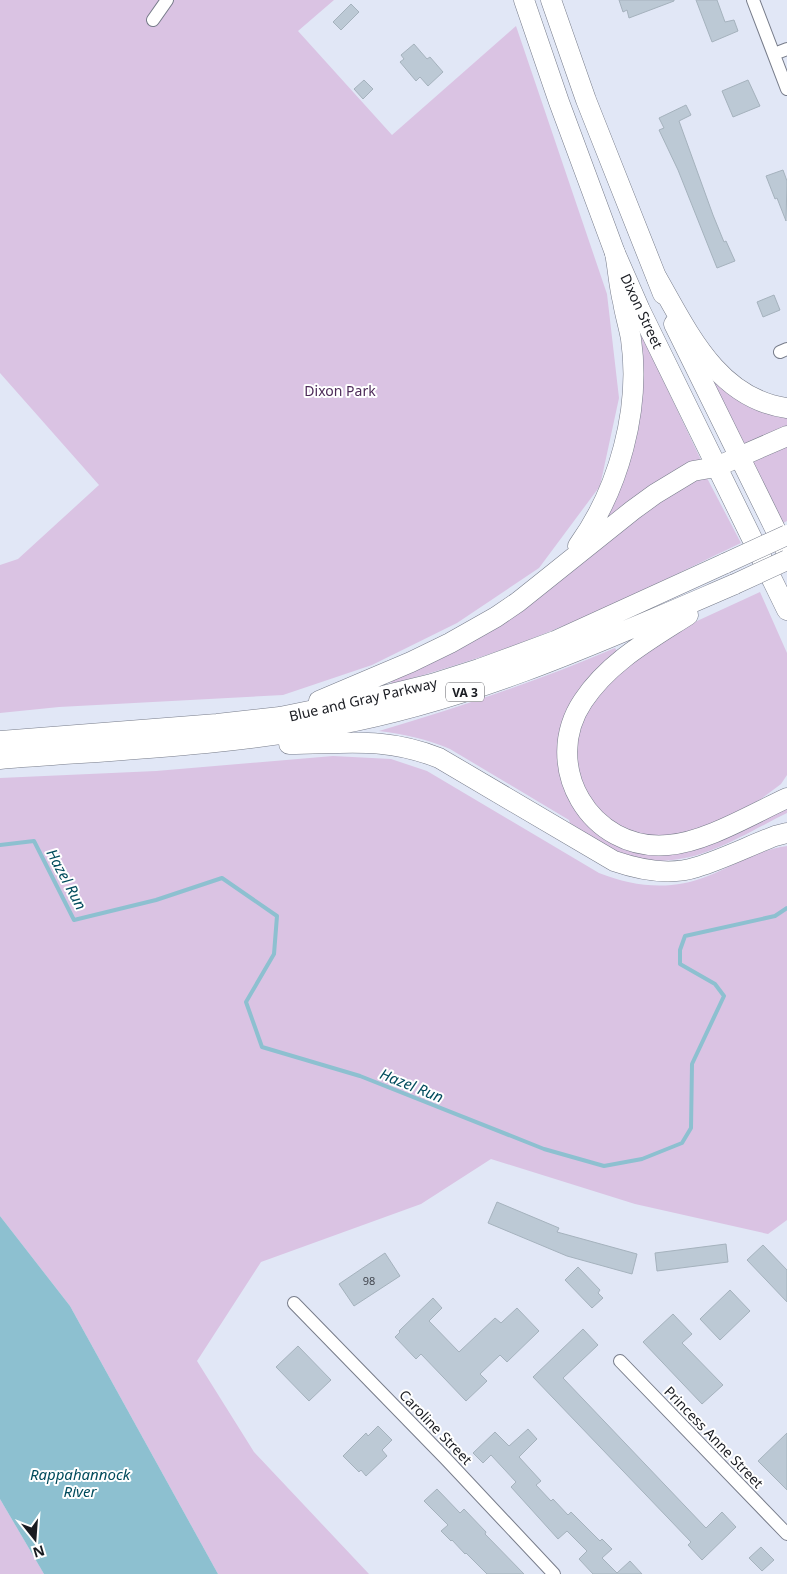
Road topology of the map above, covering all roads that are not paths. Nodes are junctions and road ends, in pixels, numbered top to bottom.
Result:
1 (166, 0) edge
2 (524, 0) edge
3 (551, 0) edge
4 (753, 0) edge
5 (152, 20) dead end
6 (787, 49) edge
7 (774, 54) junction
8 (787, 89) edge
9 (615, 253) junction
10 (657, 278) junction
11 (787, 408) edge
12 (787, 436) edge
13 (739, 457) junction
14 (716, 467) junction
15 (787, 535) edge
16 (787, 553) edge
17 (787, 560) edge
18 (566, 563) junction
19 (735, 584) junction
20 (787, 610) edge
21 (280, 717) junction
22 (0, 741) edge
23 (179, 746) junction
24 (0, 759) edge
25 (785, 797) edge
26 (787, 825) edge
27 (787, 833) edge
28 (748, 847) junction
29 (294, 1303) dead end
30 (620, 1361) dead end
31 (787, 1534) edge
32 (554, 1574) edge

1 - 5 street
2 - 9 main road, Dixon Street
3 - 10 main road, Dixon Street
4 - 7 street
6 - 7 street
7 - 8 street
9 - 14 main road, Dixon Street
9 - 18 main road
10 - 11 main road
10 - 13 main road, Dixon Street
12 - 13 main road
13 - 14 main road
13 - 16 main road, Dixon Street
14 - 18 main road
14 - 20 main road, Dixon Street
15 - 21 main road, Blue and Gray Parkway / VA 3, bridge
17 - 19 main road, Blue and Gray Parkway / VA 3, bridge
18 - 21 main road
19 - 23 main road, Blue and Gray Parkway / VA 3
19 - 25 main road
21 - 22 main road, Blue and Gray Parkway / VA 3
23 - 24 main road, Blue and Gray Parkway / VA 3
23 - 28 main road
26 - 28 main road
27 - 28 main road
29 - 32 street, Caroline Street
30 - 31 street, Princess Anne Street

